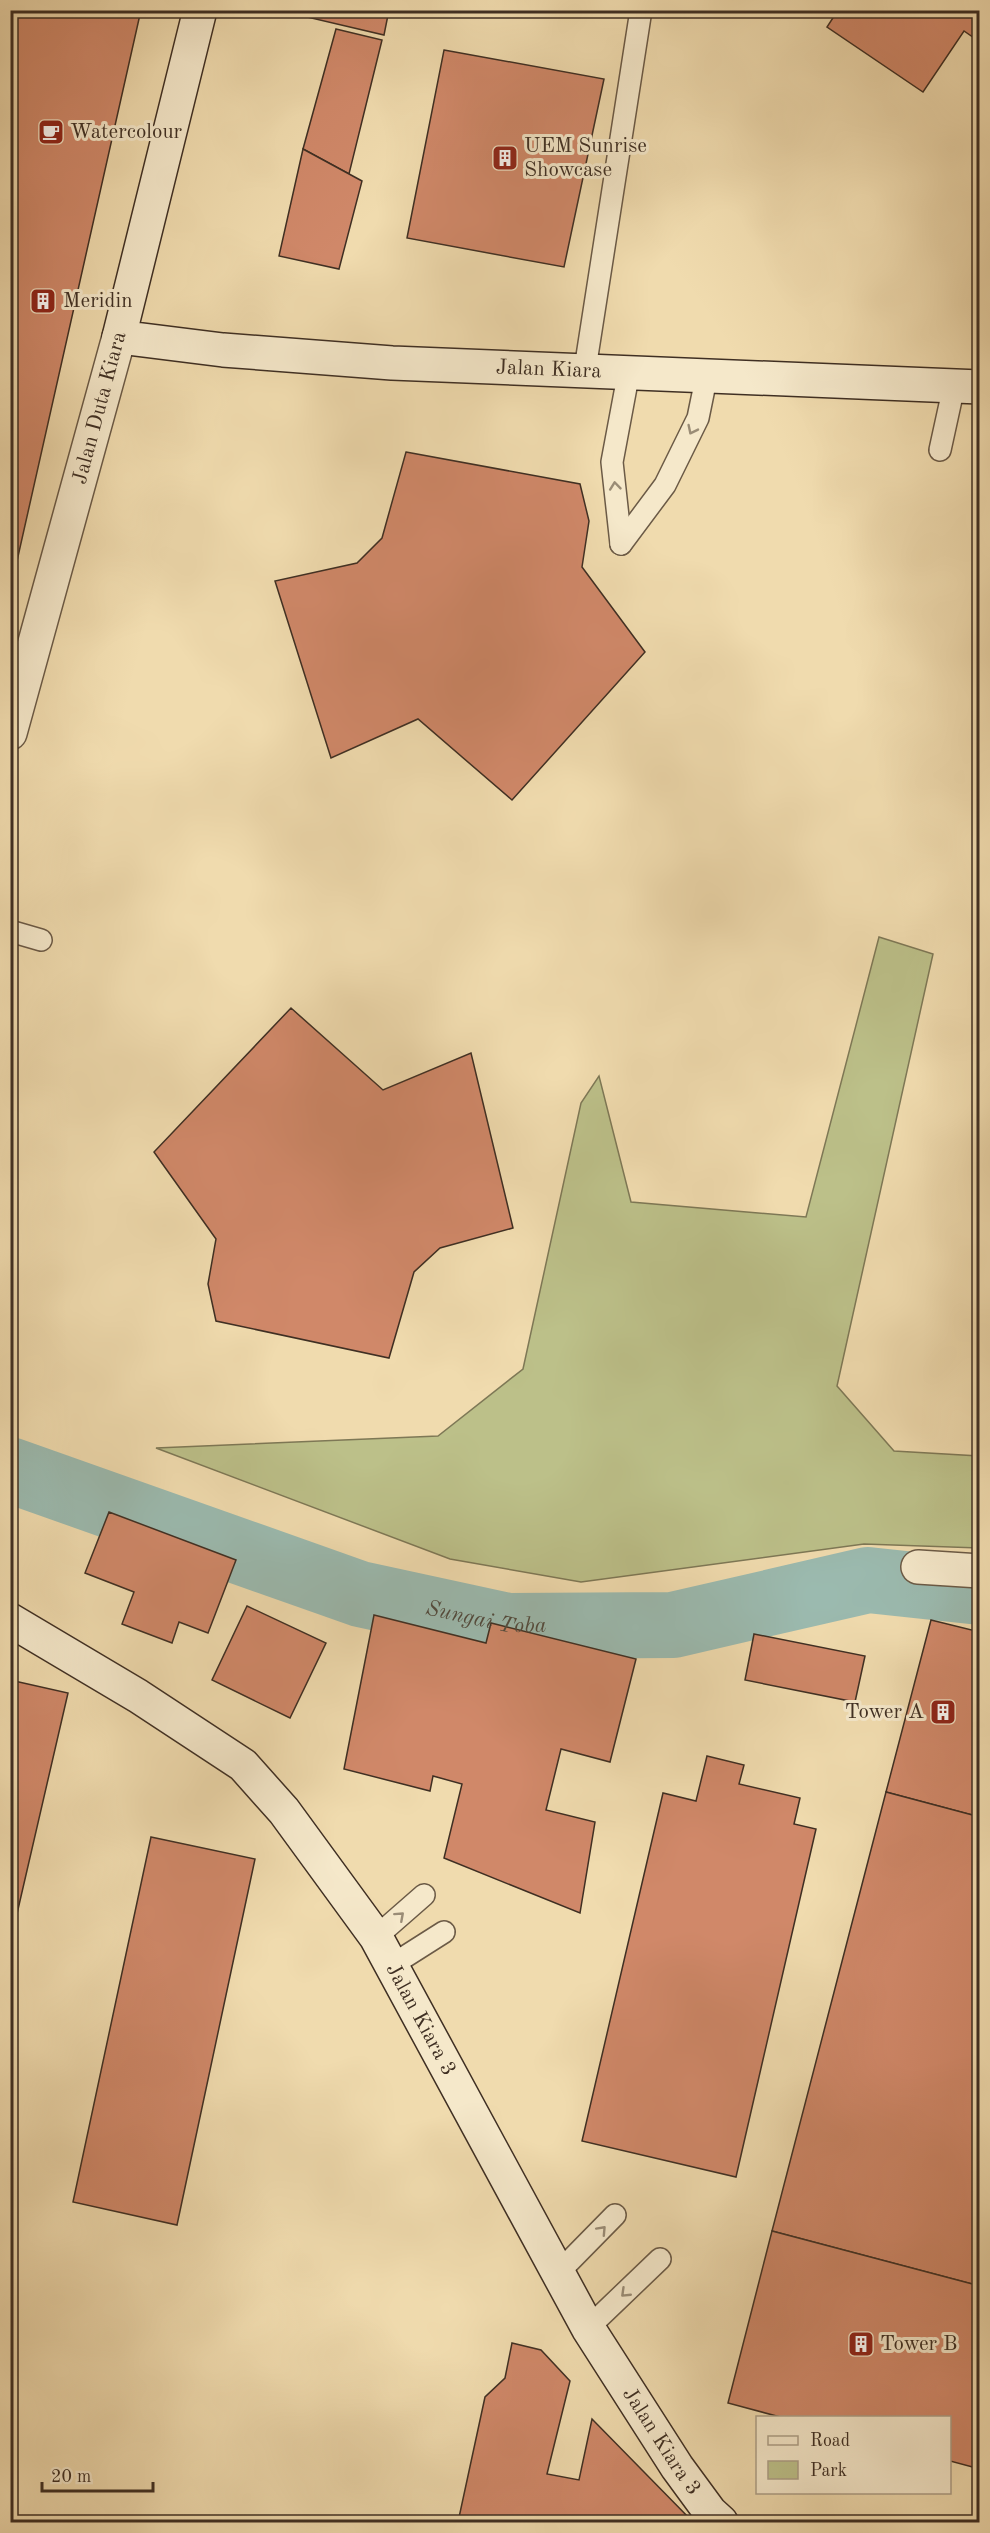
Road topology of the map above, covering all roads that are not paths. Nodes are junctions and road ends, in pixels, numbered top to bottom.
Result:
1 (200, 10) edge
2 (641, 10) edge
3 (119, 337) junction
4 (585, 369) junction
5 (629, 371) junction
6 (707, 374) junction
7 (967, 386) edge
8 (939, 450) dead end
9 (10, 733) edge
10 (10, 931) edge
11 (40, 940) dead end
12 (918, 1567) dead end
13 (980, 1571) edge
14 (10, 1620) edge
15 (424, 1895) dead end
16 (444, 1932) dead end
17 (384, 1951) junction
18 (615, 2216) dead end
19 (660, 2259) dead end
20 (558, 2272) junction
21 (588, 2328) junction
22 (721, 2523) edge

1 - 3 street, Jalan Duta Kiara
2 - 4 lane
3 - 4 street, Jalan Kiara
3 - 9 street, Jalan Duta Kiara
4 - 5 street, Jalan Kiara
5 - 6 street, Jalan Kiara
6 -> 5 lane
6 - 7 street, Jalan Kiara
7 - 8 lane
10 - 11 lane
12 - 13 street
14 - 17 street, Jalan Kiara 3
17 -> 15 lane
16 - 17 lane
17 - 20 street, Jalan Kiara 3
20 -> 18 lane
19 -> 21 lane
20 - 21 street, Jalan Kiara 3
21 - 22 street, Jalan Kiara 3

